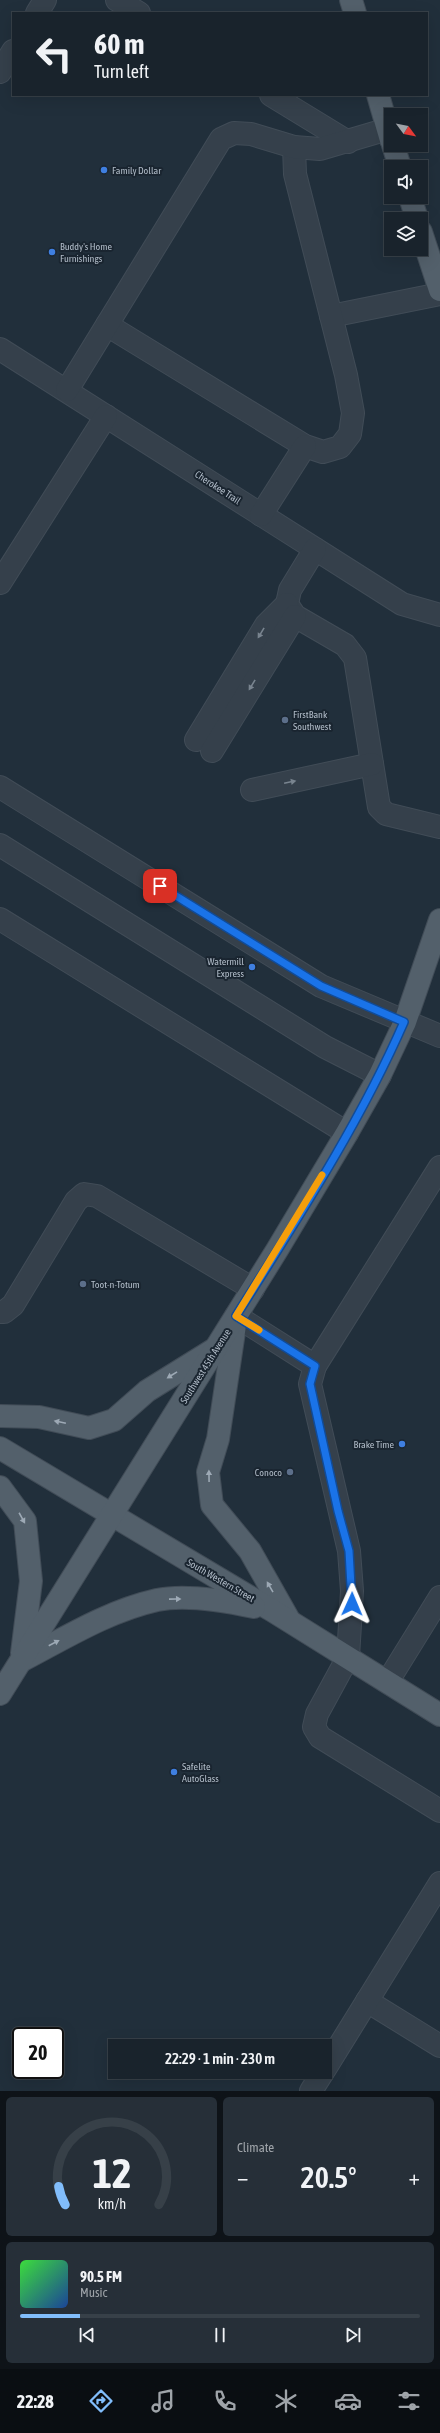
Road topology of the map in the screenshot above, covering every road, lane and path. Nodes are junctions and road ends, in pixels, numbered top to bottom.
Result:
1 (45, 0) edge
2 (118, 0) edge
3 (351, 0) edge
4 (38, 12) edge
5 (136, 12) edge
6 (355, 12) edge
7 (12, 53) edge
8 (0, 72) edge
9 (273, 96) edge
10 (378, 96) edge
11 (384, 117) edge
12 (384, 139) edge
13 (348, 142) junction
14 (294, 147) junction
15 (428, 253) edge
16 (440, 290) edge
17 (440, 294) edge
18 (331, 316) junction
19 (107, 325) junction
20 (0, 349) edge
21 (67, 390) junction
22 (106, 416) junction
23 (305, 446) junction
24 (261, 515) junction
25 (315, 549) junction
26 (0, 583) edge
27 (291, 610) junction
28 (440, 615) edge
29 (204, 745) dead end
30 (372, 764) junction
31 (0, 787) edge
32 (252, 790) dead end
33 (440, 827) edge
34 (0, 845) edge
35 (0, 919) edge
36 (440, 920) edge
37 (404, 1022) junction
38 (440, 1036) edge
39 (380, 1075) junction
40 (347, 1133) junction
41 (440, 1167) edge
42 (253, 1289) junction
43 (0, 1312) edge
44 (236, 1316) junction
45 (217, 1347) junction
46 (315, 1366) junction
47 (0, 1416) edge
48 (0, 1448) edge
49 (0, 1487) edge
50 (111, 1516) junction
51 (440, 1596) edge
52 (281, 1616) junction
53 (348, 1657) junction
54 (20, 1662) junction
55 (388, 1681) junction
56 (1, 1691) edge
57 (440, 1715) edge
58 (440, 1811) edge
59 (440, 1884) edge
60 (367, 2001) junction
61 (440, 2046) edge
62 (332, 2058) edge
63 (319, 2079) edge
64 (311, 2091) edge

1 - 4 street
2 - 5 street
3 - 6 main road
7 - 8 street
9 - 13 street
10 - 11 main road
12 - 13 street
13 - 14 street
14 - 18 street
14 - 19 street
15 - 16 main road
17 - 18 street
18 - 23 street
19 - 21 street
19 - 23 street
20 - 21 street, Cherokee Trail
21 - 22 street, Cherokee Trail
22 - 24 street, Cherokee Trail
22 - 26 street
23 - 24 street
24 - 25 street, Cherokee Trail
25 - 27 street
25 - 28 street, Cherokee Trail
27 -> 29 street
27 - 30 street
32 -> 30 street
30 - 33 street
31 - 37 street
34 - 39 street
35 - 40 street
36 - 37 main road, Southwest 45th Avenue
37 - 38 street
37 - 39 main road, Southwest 45th Avenue
39 - 40 main road, Southwest 45th Avenue
40 - 42 main road, Southwest 45th Avenue
41 - 46 street
42 - 43 street
42 - 44 main road, Southwest 45th Avenue
44 - 45 main road, Southwest 45th Avenue
44 - 46 street
52 -> 44 main road
45 -> 47 main road
45 - 50 main road, Southwest 45th Avenue
46 - 53 street
48 - 50 main road, South Western Street
49 -> 54 main road
50 - 52 main road, South Western Street
50 - 54 main road, Southwest 45th Avenue
51 - 55 street
52 - 53 main road, South Western Street
54 -> 52 main road
53 - 55 main road, South Western Street
53 - 58 street
54 - 56 main road, Southwest 45th Avenue
55 - 57 main road, South Western Street
59 - 60 street
60 - 61 street
60 - 62 street
63 - 64 street

